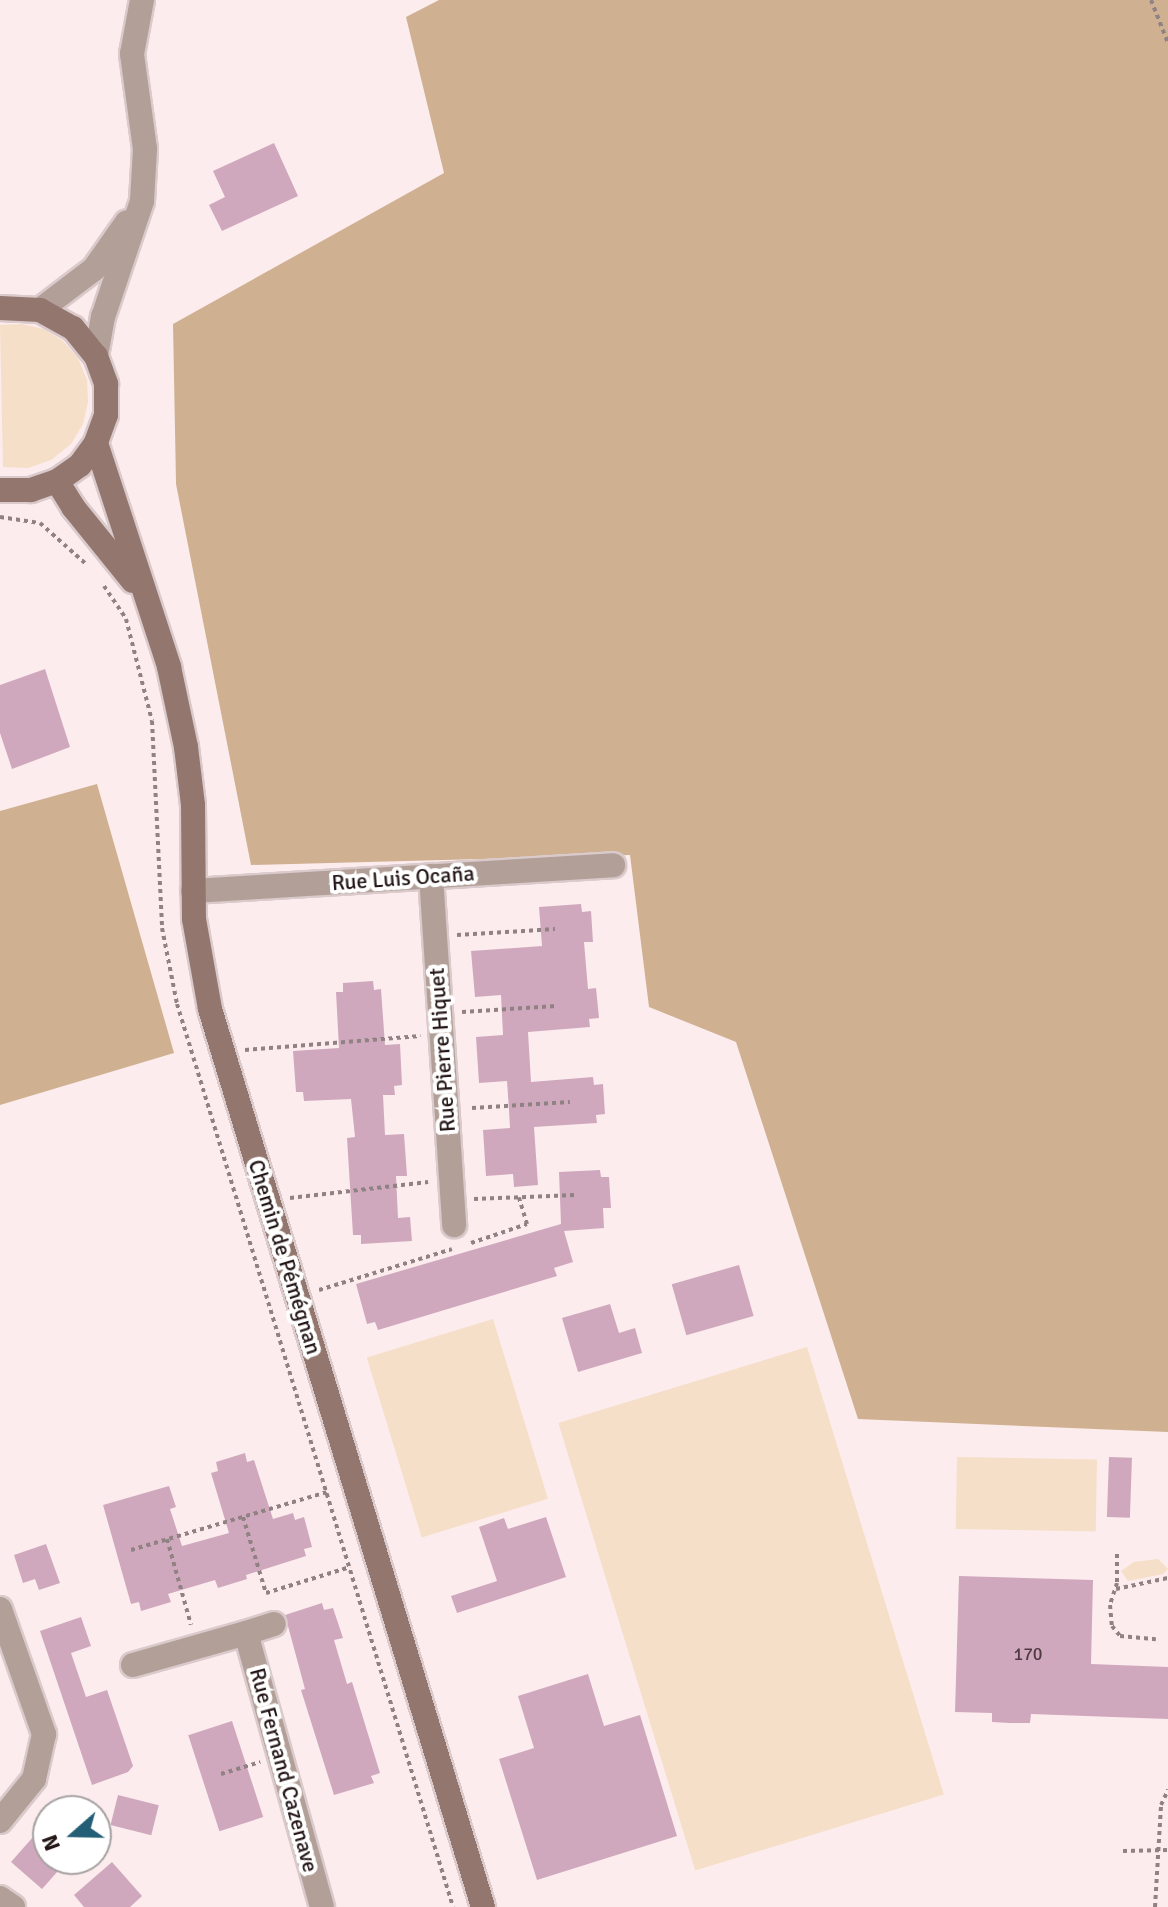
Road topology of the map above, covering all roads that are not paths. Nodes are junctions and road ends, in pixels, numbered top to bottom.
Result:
1 (142, 0) edge
2 (142, 201) junction
3 (1, 307) edge
4 (40, 310) junction
5 (96, 356) junction
6 (96, 443) junction
7 (57, 481) junction
8 (0, 490) edge
9 (145, 596) junction
10 (613, 865) dead end
11 (431, 876) junction
12 (193, 891) junction
13 (449, 1202) road end
14 (0, 1609) edge
15 (274, 1624) dead end
16 (246, 1633) junction
17 (133, 1665) dead end
18 (0, 1821) edge
19 (0, 1898) edge
20 (13, 1907) edge
21 (322, 1907) edge
22 (483, 1907) edge

1 - 2 street
2 - 4 street
2 - 5 street
3 - 4 street
4 - 5 street
5 - 6 street
6 - 7 street
6 - 9 street, Chemin de Pémégnan
7 - 8 street
7 - 9 street, Chemin de Pémégnan
9 - 12 street, Chemin de Pémégnan
10 - 11 street, Rue Luis Ocaña
11 - 12 street, Rue Luis Ocaña
11 - 13 street, Rue Pierre Hiquet
12 - 22 street, Chemin de Pémégnan
14 - 18 street
15 - 16 street
16 - 17 street
16 - 21 street, Rue Fernand Cazenave
19 - 20 street

